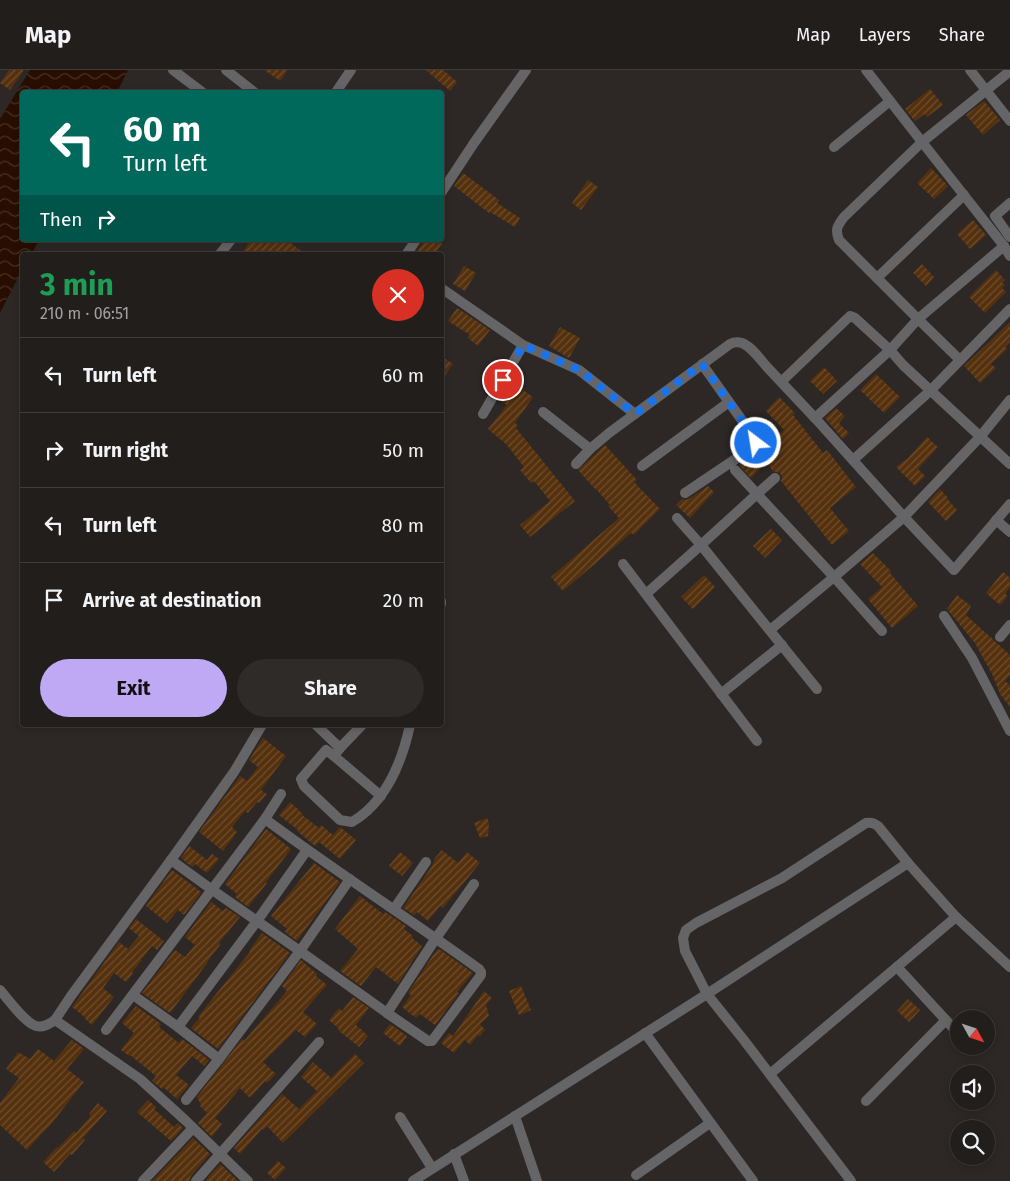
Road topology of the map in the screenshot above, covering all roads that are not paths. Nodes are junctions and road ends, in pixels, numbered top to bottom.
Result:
1 (173, 70) edge
2 (226, 70) edge
3 (351, 70) edge
4 (526, 70) edge
5 (866, 70) edge
6 (970, 70) edge
7 (1010, 71) edge
8 (199, 90) edge
9 (251, 90) edge
10 (337, 90) edge
11 (986, 90) junction
12 (890, 101) junction
13 (1010, 121) edge
14 (922, 142) junction
15 (834, 146) dead end
16 (444, 189) edge
17 (964, 195) junction
18 (1010, 203) edge
19 (229, 242) edge
20 (1007, 242) edge
21 (221, 252) edge
22 (1010, 256) edge
23 (877, 278) junction
24 (444, 290) edge
25 (1010, 309) edge
26 (918, 319) junction
27 (523, 345) junction
28 (890, 350) junction
29 (960, 360) junction
30 (702, 364) junction
31 (782, 382) junction
32 (930, 391) junction
33 (1010, 400) edge
34 (729, 402) junction
35 (543, 412) dead end
36 (483, 414) dead end
37 (635, 414) junction
38 (815, 418) junction
39 (980, 437) junction
40 (590, 449) junction
41 (853, 460) junction
42 (576, 464) dead end
43 (1010, 464) edge
44 (642, 466) dead end
45 (736, 470) dead end
46 (775, 478) dead end
47 (685, 492) dead end
48 (756, 494) junction
49 (1010, 504) edge
50 (904, 517) junction
51 (677, 518) dead end
52 (996, 520) junction
53 (1010, 532) edge
54 (701, 545) junction
55 (623, 564) dead end
56 (834, 577) junction
57 (646, 594) junction
58 (944, 616) dead end
59 (1010, 625) edge
60 (770, 630) junction
61 (882, 631) dead end
62 (1000, 637) dead end
63 (782, 645) junction
64 (817, 689) dead end
65 (721, 694) junction
66 (261, 727) edge
67 (318, 727) edge
68 (360, 727) edge
69 (409, 727) edge
70 (1010, 732) edge
71 (757, 741) dead end
72 (337, 752) junction
73 (280, 794) dead end
74 (381, 796) junction
75 (265, 819) junction
76 (307, 850) junction
77 (171, 860) junction
78 (426, 862) dead end
79 (908, 863) junction
80 (350, 879) junction
81 (474, 884) dead end
82 (211, 889) junction
83 (394, 909) junction
84 (956, 917) junction
85 (257, 921) junction
86 (436, 938) junction
87 (300, 950) junction
88 (896, 967) junction
89 (1010, 968) edge
90 (0, 990) edge
91 (707, 994) junction
92 (133, 996) junction
93 (387, 1013) junction
94 (55, 1020) junction
95 (946, 1020) junction
96 (950, 1024) edge
97 (178, 1027) junction
98 (106, 1030) dead end
99 (645, 1033) junction
100 (319, 1042) dead end
101 (219, 1059) junction
102 (770, 1074) junction
103 (186, 1100) dead end
104 (866, 1101) dead end
105 (515, 1116) junction
106 (400, 1117) dead end
107 (710, 1123) junction
108 (193, 1128) junction
109 (221, 1154) junction
110 (454, 1154) junction
111 (432, 1168) junction
112 (636, 1175) dead end
113 (143, 1181) edge
114 (196, 1181) edge
115 (248, 1181) edge
116 (413, 1181) edge
117 (464, 1181) edge
118 (537, 1181) edge
119 (753, 1181) edge
120 (851, 1181) edge

1 - 8 street
2 - 9 street
3 - 10 street
4 - 16 street
5 - 12 street
6 - 11 street
7 - 11 street
11 - 13 street
11 - 14 street
12 - 14 street
12 - 15 street
14 - 17 street
14 - 23 street
17 - 20 street
17 - 23 street
18 - 20 street
19 - 21 street
20 - 22 street
20 - 26 street
23 - 26 street
24 - 27 street
25 - 29 street
26 - 28 street
26 - 29 street
27 - 36 street
27 - 37 street
28 - 31 street
28 - 32 street
28 - 38 street
29 - 32 street
30 - 31 street
30 - 34 street
30 - 37 street
31 - 38 street
32 - 39 street
32 - 41 street
33 - 39 street
34 - 44 street
34 - 47 street
35 - 40 street
37 - 40 street
38 - 41 street
39 - 43 street
39 - 50 street
40 - 42 street
41 - 50 street
45 - 48 street
46 - 48 street
48 - 54 street
48 - 56 street
49 - 52 street
50 - 52 street
50 - 56 street
51 - 54 street
52 - 53 street
54 - 57 street
54 - 60 street
55 - 57 street
56 - 60 street
56 - 61 street
57 - 65 street
58 - 70 street
59 - 62 street
60 - 63 street
63 - 64 street
63 - 65 street
65 - 71 street
66 - 77 street
67 - 72 street
68 - 72 street
69 - 74 street
72 - 74 street
72 - 74 street
73 - 75 street
75 - 76 street
75 - 82 street
76 - 80 street
76 - 85 street
77 - 82 street
77 - 94 street
78 - 83 street
79 - 84 street
79 - 91 street
79 - 91 street
80 - 83 street
80 - 87 street
81 - 86 street
82 - 85 street
82 - 92 street
83 - 86 street
84 - 88 street
84 - 89 street
85 - 87 street
85 - 97 street
86 - 93 street
86 - 93 street
87 - 93 street
87 - 101 street
88 - 95 street
88 - 102 street
90 - 94 street
91 - 99 street
91 - 102 street
92 - 97 street
92 - 98 street
94 - 108 street
95 - 96 street
95 - 104 street
97 - 101 street
99 - 105 street
99 - 107 street
100 - 109 street
101 - 103 street
102 - 120 street
105 - 110 street
105 - 118 street
106 - 111 street
107 - 112 street
107 - 119 street
108 - 109 street
108 - 113 street
109 - 114 street
109 - 115 street
110 - 111 street
110 - 117 street
111 - 116 street

